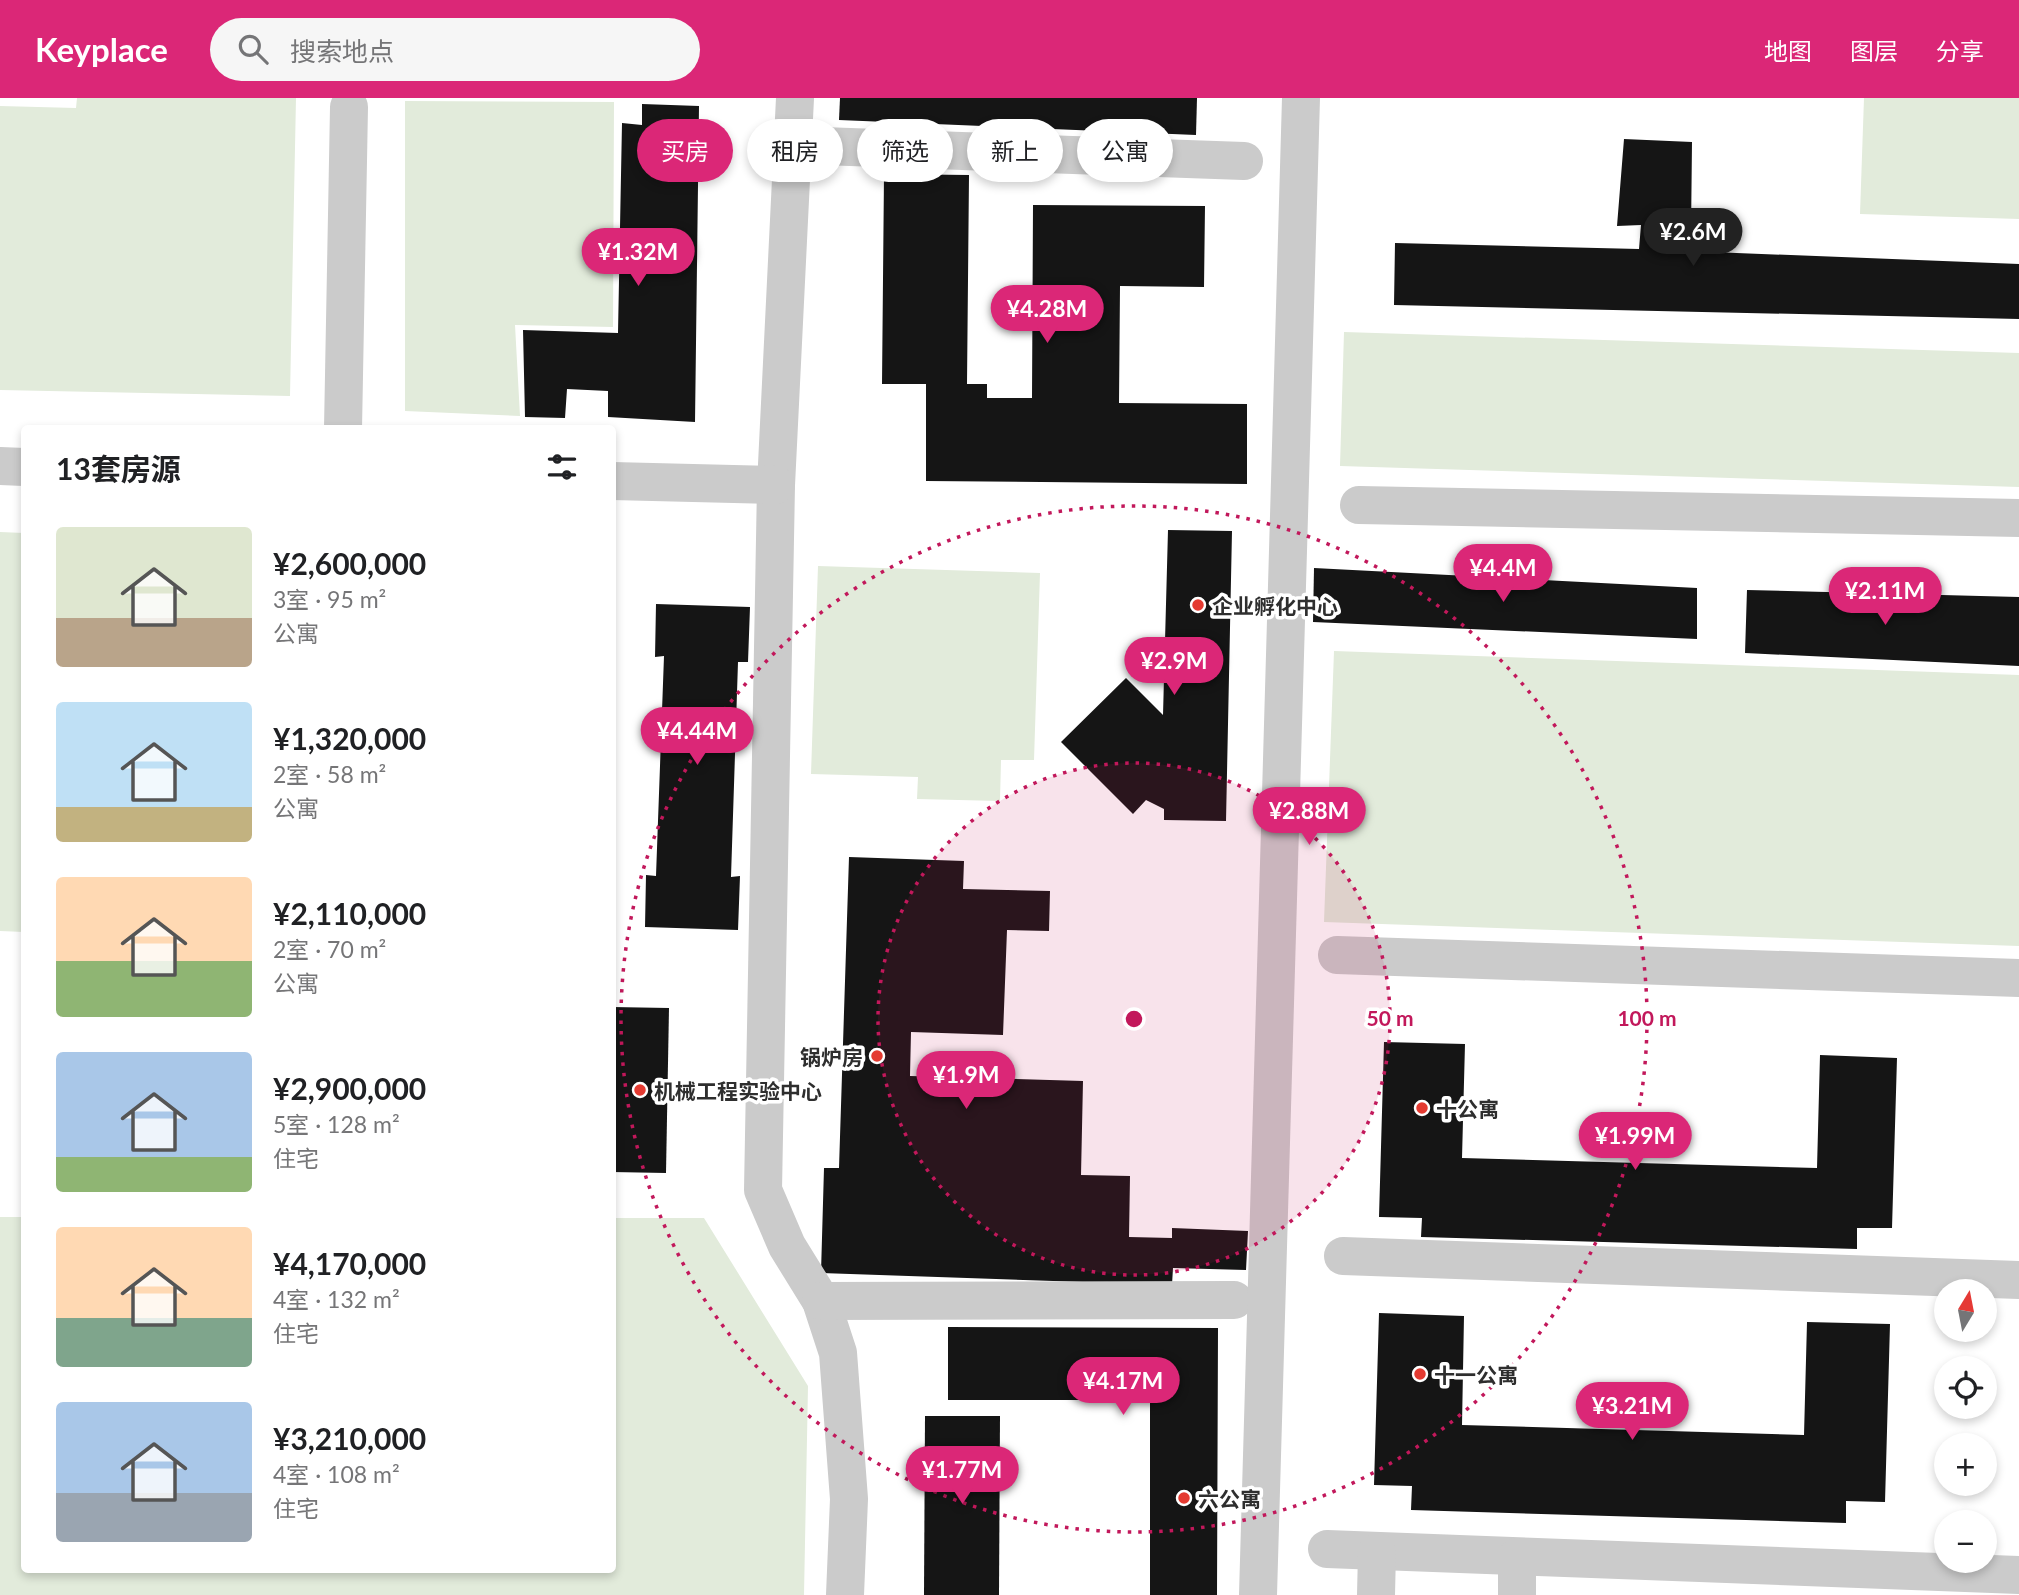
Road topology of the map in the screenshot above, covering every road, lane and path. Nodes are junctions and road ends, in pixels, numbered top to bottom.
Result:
1 (795, 98) edge
2 (1301, 98) edge
3 (349, 107) dead end
4 (795, 119) edge
5 (843, 147) edge
6 (1244, 161) dead end
7 (792, 182) edge
8 (343, 425) edge
9 (0, 466) edge
10 (21, 467) edge
11 (616, 481) edge
12 (776, 485) junction
13 (1359, 505) dead end
14 (2019, 518) edge
15 (1337, 955) dead end
16 (2019, 978) edge
17 (1343, 1256) dead end
18 (2019, 1280) edge
19 (1234, 1300) dead end
20 (821, 1301) junction
21 (1327, 1549) dead end
22 (1377, 1552) junction
23 (1517, 1557) junction
24 (2019, 1574) edge
25 (845, 1595) edge
26 (1258, 1595) edge
27 (1376, 1595) edge
28 (1517, 1595) edge

1 - 4 street
2 - 26 street
3 - 8 street
5 - 6 street
7 - 12 street
9 - 10 street
11 - 12 street
12 - 20 street
13 - 14 street
15 - 16 street
17 - 18 street
19 - 20 street
20 - 25 street
21 - 22 street
22 - 23 street
22 - 27 street
23 - 24 street
23 - 28 street

